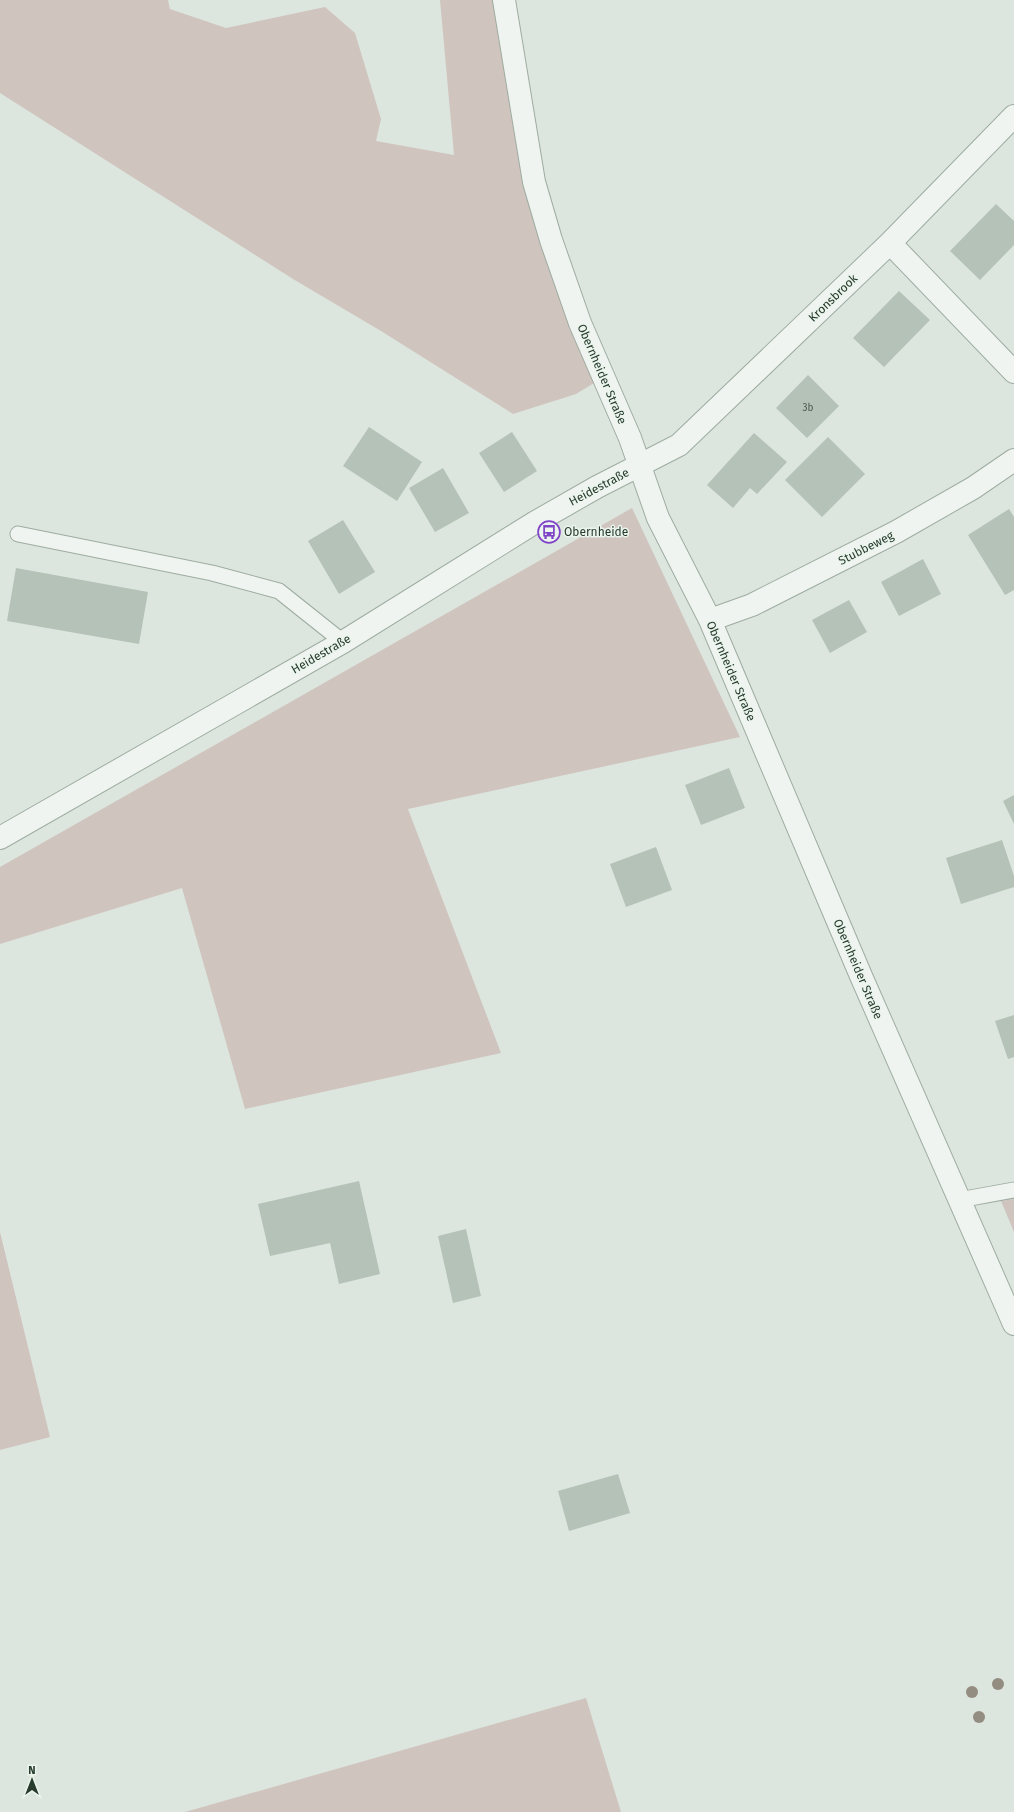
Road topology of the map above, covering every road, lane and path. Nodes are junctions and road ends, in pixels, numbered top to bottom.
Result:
1 (504, 0) edge
2 (1014, 116) edge
3 (890, 243) junction
4 (1014, 372) edge
5 (1014, 460) edge
6 (640, 466) junction
7 (18, 534) dead end
8 (710, 620) junction
9 (343, 642) junction
10 (0, 838) edge
11 (1014, 1190) edge
12 (959, 1200) junction
13 (1014, 1324) edge

1 - 6 street, Obernheider Straße
2 - 3 street, Kronsbrook
3 - 4 street
3 - 6 street, Kronsbrook
5 - 8 street, Stubbeweg
6 - 8 street, Obernheider Straße
6 - 9 street, Heidestraße
7 - 9 lane
8 - 12 street, Obernheider Straße
9 - 10 street, Heidestraße
11 - 12 lane
12 - 13 street, Obernheider Straße

